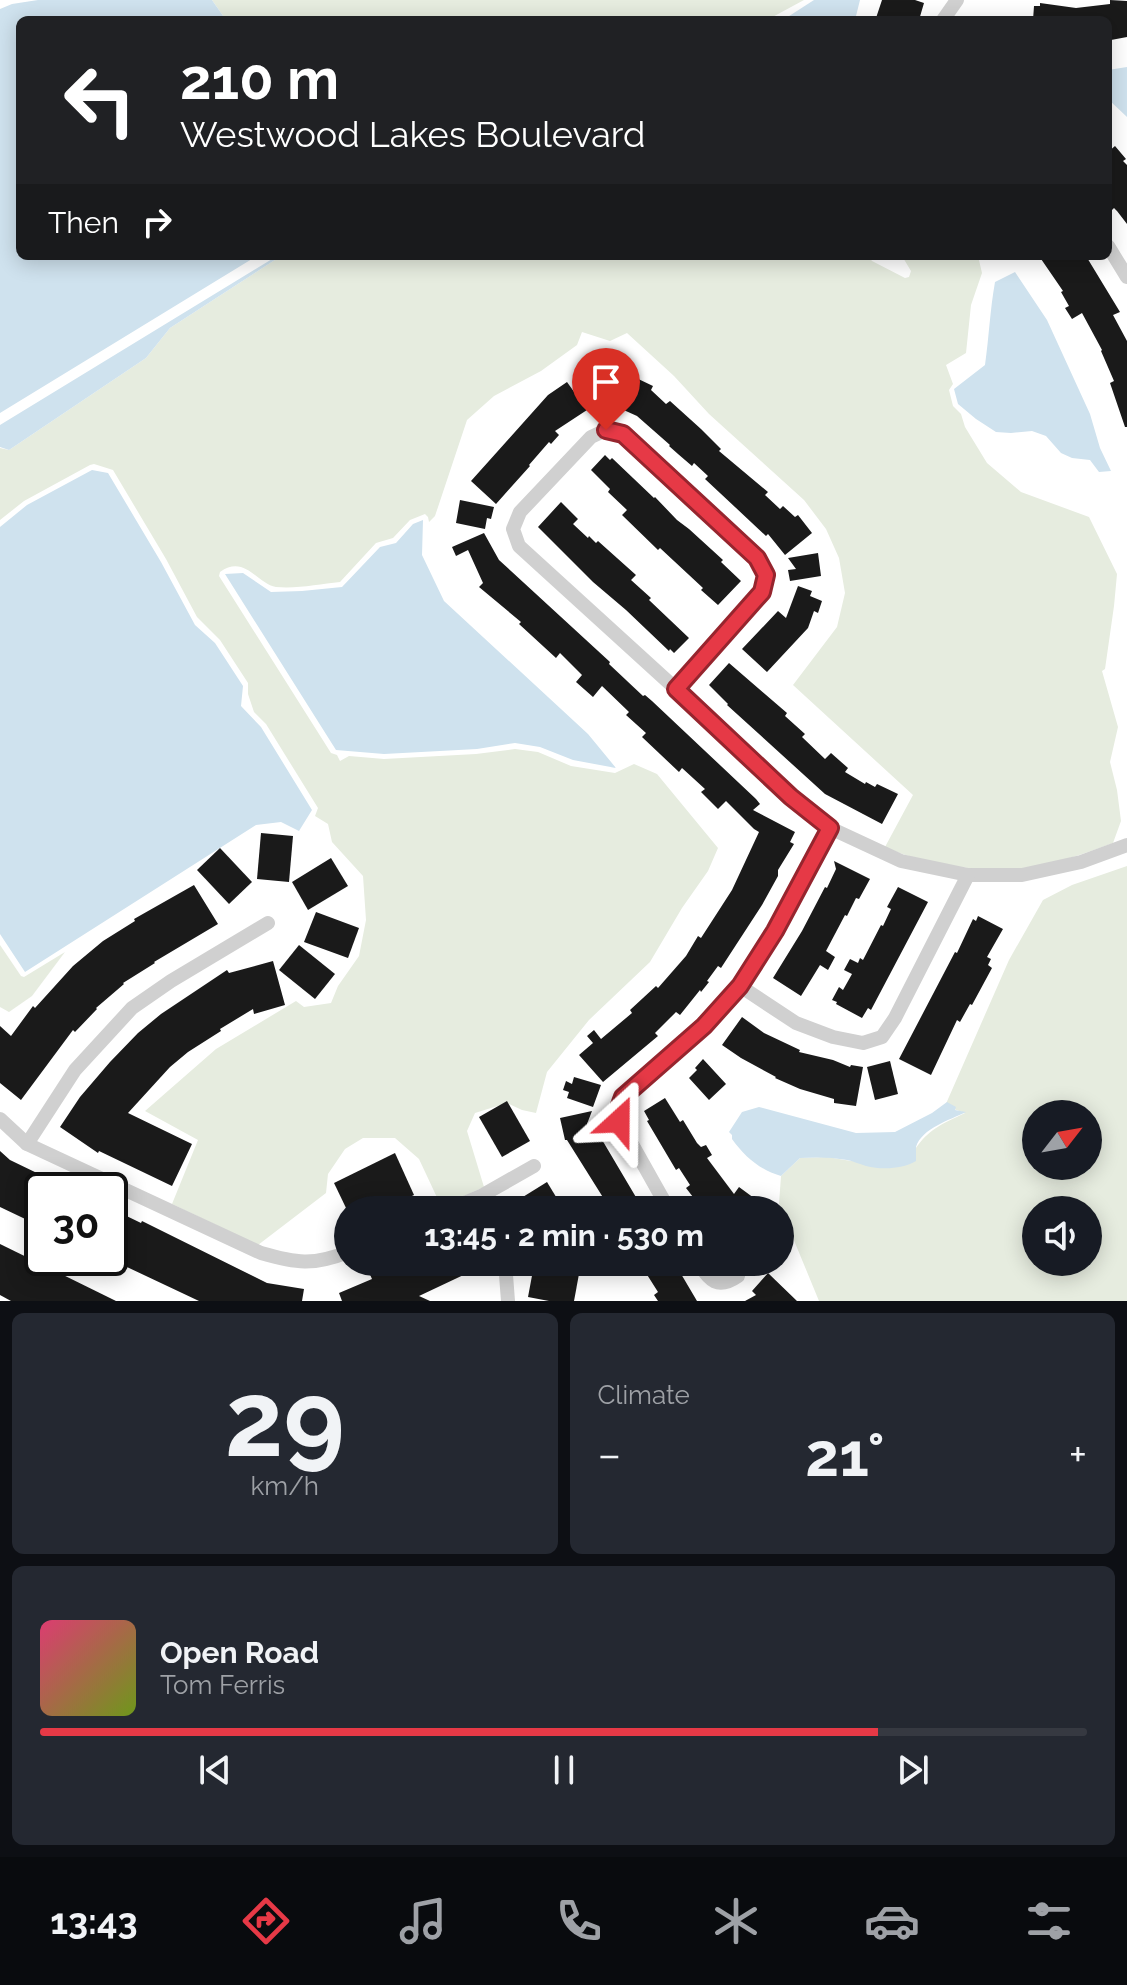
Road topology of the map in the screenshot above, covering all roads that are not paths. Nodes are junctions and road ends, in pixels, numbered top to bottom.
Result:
1 (1112, 253) edge
2 (1127, 277) edge
3 (676, 689) junction
4 (830, 828) junction
5 (1127, 845) edge
6 (968, 875) junction
7 (268, 923) dead end
8 (740, 986) junction
9 (0, 1119) edge
10 (27, 1144) junction
11 (534, 1166) dead end
12 (493, 1196) edge
13 (661, 1196) edge
14 (334, 1258) edge
15 (506, 1276) edge
16 (708, 1276) edge
17 (738, 1276) edge
18 (508, 1301) edge

1 - 2 street
3 - 3 street
3 - 4 street
4 - 6 street
4 - 8 street
5 - 6 street
6 - 8 street
7 - 10 street
8 - 13 street
9 - 10 street
10 - 14 street
11 - 12 street
15 - 18 street
16 - 17 street

